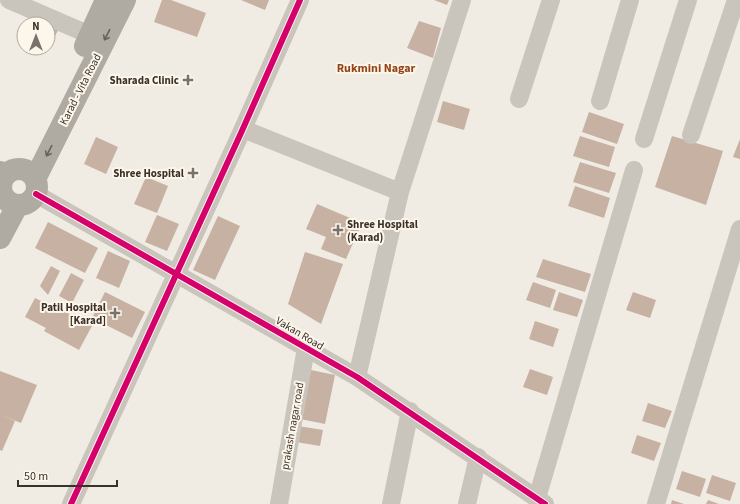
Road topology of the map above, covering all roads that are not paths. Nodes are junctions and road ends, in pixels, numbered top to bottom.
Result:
1 (9, 0) edge
2 (106, 0) edge
3 (125, 0) edge
4 (300, 0) edge
5 (462, 0) edge
6 (551, 0) edge
7 (630, 0) edge
8 (688, 0) edge
9 (736, 0) edge
10 (90, 36) junction
11 (519, 100) dead end
12 (600, 101) dead end
13 (243, 129) junction
14 (691, 135) dead end
15 (644, 139) dead end
16 (634, 170) dead end
17 (14, 185) edge
18 (400, 192) junction
19 (740, 229) edge
20 (0, 238) edge
21 (176, 273) junction
22 (306, 348) junction
23 (357, 377) junction
24 (410, 411) junction
25 (478, 457) junction
26 (541, 501) edge
27 (71, 504) edge
28 (279, 504) edge
29 (391, 504) edge
30 (467, 504) edge
31 (656, 504) edge

1 - 10 street
2 - 10 highway
3 -> 17 highway, Karad - Vita Road
4 - 13 street
5 - 18 street
6 - 11 street
7 - 12 street
8 - 15 street
9 - 14 street
10 - 17 highway
13 - 18 street
13 - 21 street
16 - 26 street
17 - 20 highway
17 - 21 street, Vakan Road
18 - 23 street
19 - 31 street
21 - 22 street, Vakan Road
21 - 27 street
22 - 23 street, Vakan Road
22 - 28 street, prakash nagar road
23 - 24 street, Vakan Road
24 - 25 street, Vakan Road
24 - 29 street
25 - 26 street, Vakan Road
25 - 30 street

